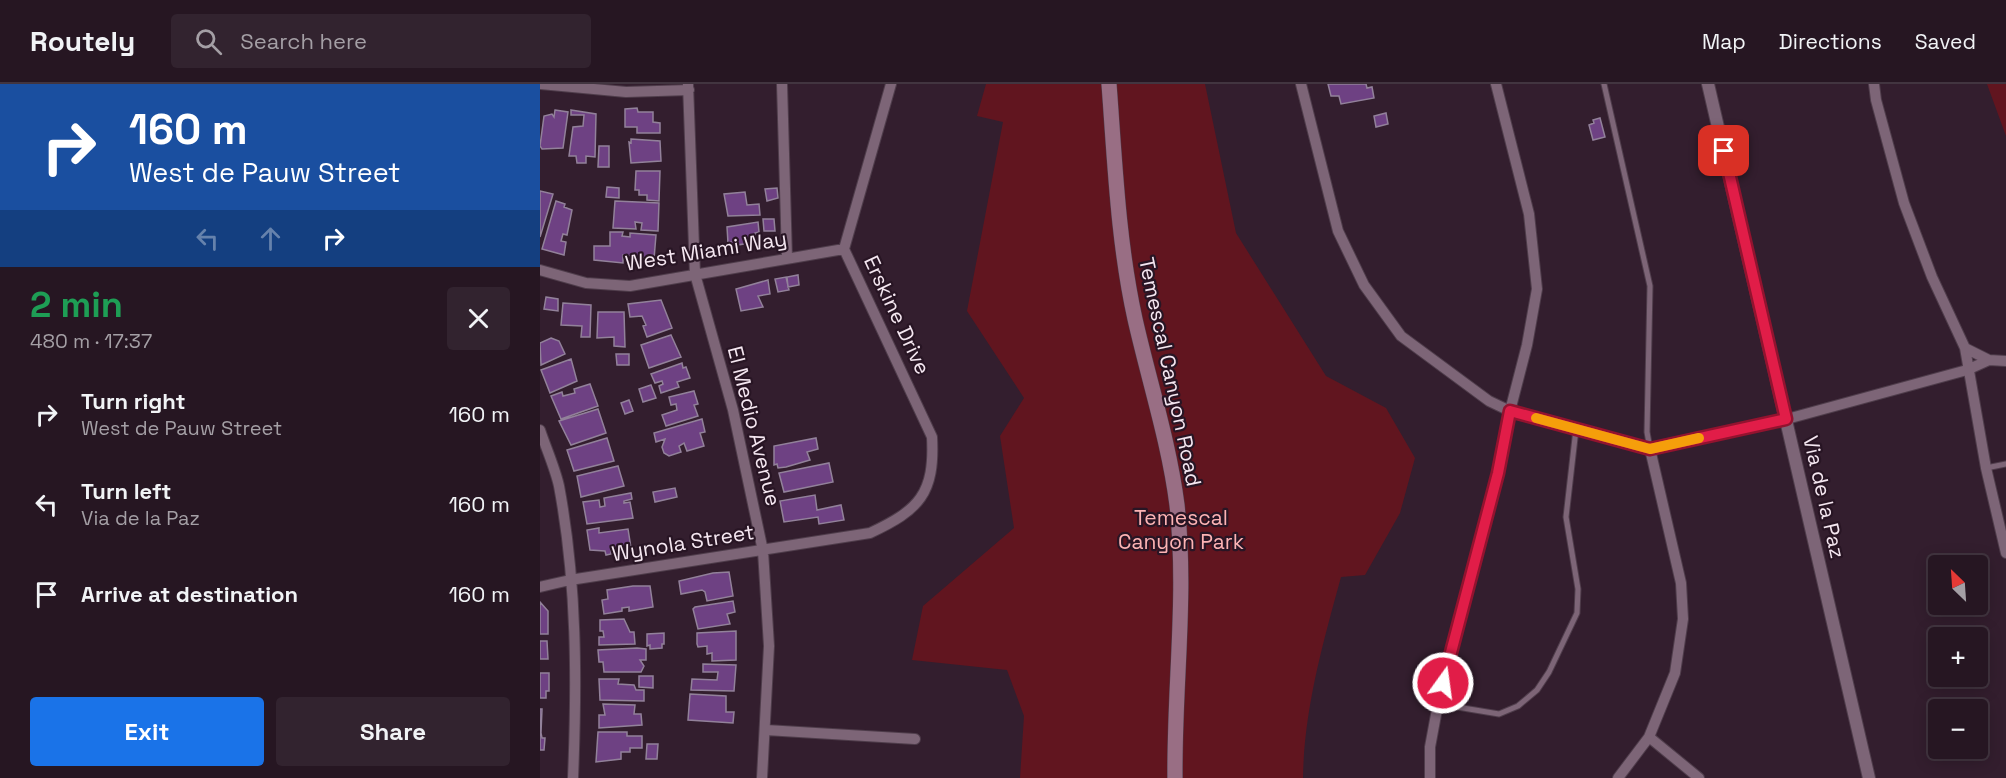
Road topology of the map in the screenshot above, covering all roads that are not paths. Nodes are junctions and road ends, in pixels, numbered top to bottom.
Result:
1 (540, 84) edge
2 (782, 84) edge
3 (891, 84) edge
4 (1109, 84) edge
5 (1301, 84) edge
6 (1496, 84) edge
7 (1604, 84) edge
8 (1708, 84) edge
9 (1874, 84) edge
10 (689, 87) edge
11 (844, 249) junction
12 (787, 258) junction
13 (540, 270) edge
14 (695, 274) junction
15 (1965, 348) junction
16 (1989, 360) junction
17 (2006, 361) edge
18 (1967, 370) junction
19 (1510, 411) junction
20 (1786, 419) junction
21 (1576, 429) junction
22 (540, 430) edge
23 (1650, 449) junction
24 (2006, 464) edge
25 (1986, 468) junction
26 (926, 493) joint
27 (763, 551) junction
28 (2006, 553) edge
29 (570, 580) junction
30 (540, 587) edge
31 (1438, 704) junction
32 (766, 730) junction
33 (1649, 737) junction
34 (915, 739) dead end
35 (573, 778) edge
36 (762, 778) edge
37 (1175, 778) edge
38 (1430, 778) edge
39 (1618, 778) edge
40 (1698, 778) edge
41 (1869, 778) edge

1 - 10 street
2 - 12 street
3 - 11 street, Erskine Drive
4 - 37 main road, Temescal Canyon Road
5 - 19 street
6 - 19 street
7 - 23 lane
8 - 20 street, Via de la Paz
9 - 15 street
10 - 14 street, El Medio Avenue
11 - 12 street, West Miami Way
11 - 26 street, Erskine Drive
12 - 14 street, West Miami Way
13 - 14 street, West Miami Way
14 - 27 street, El Medio Avenue
15 - 16 street
15 - 18 street
16 - 17 street
16 - 18 street
18 - 20 street
18 - 25 street
19 - 21 street
19 - 31 street
20 - 23 street
20 - 41 street, Via de la Paz
21 - 23 street
21 - 31 lane
22 - 29 street
23 - 33 street
24 - 25 lane
25 - 28 street
26 - 27 street, Wynola Street
27 - 29 street, Wynola Street
27 - 32 street, El Medio Avenue
29 - 30 street, Wynola Street
29 - 35 street
31 - 38 street
32 - 34 street
32 - 36 street, El Medio Avenue
33 - 39 street
33 - 40 street

